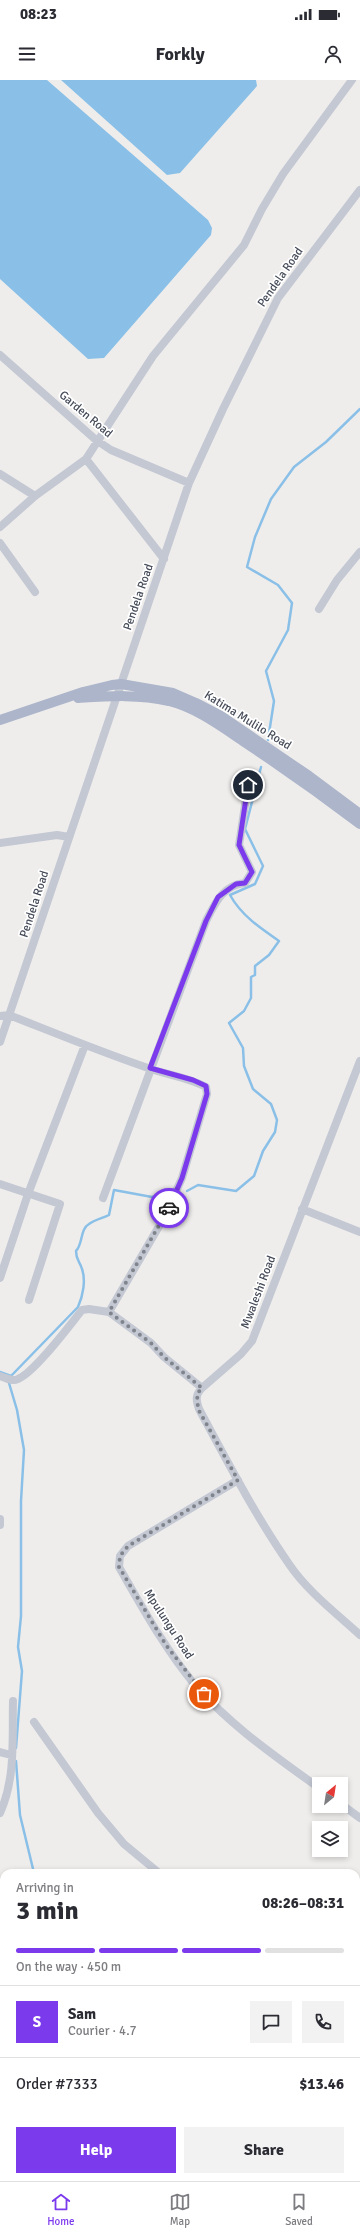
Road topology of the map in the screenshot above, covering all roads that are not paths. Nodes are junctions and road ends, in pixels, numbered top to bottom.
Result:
1 (352, 80) edge
2 (360, 190) edge
3 (0, 355) edge
4 (96, 440) junction
5 (86, 459) junction
6 (0, 474) edge
7 (189, 483) junction
8 (35, 496) junction
9 (0, 527) edge
10 (0, 543) edge
11 (360, 552) edge
12 (164, 559) junction
13 (35, 592) dead end
14 (319, 609) dead end
15 (121, 684) junction
16 (117, 694) junction
17 (60, 700) junction
18 (0, 720) edge
19 (248, 785) dead end
20 (360, 814) edge
21 (360, 824) edge
22 (69, 837) junction
23 (0, 843) edge
24 (9, 1015) junction
25 (0, 1016) edge
26 (0, 1042) edge
27 (85, 1045) junction
28 (360, 1061) edge
29 (150, 1068) junction
30 (0, 1184) edge
31 (28, 1194) junction
32 (103, 1198) dead end
33 (302, 1209) junction
34 (360, 1232) edge
35 (0, 1278) edge
36 (29, 1300) dead end
37 (109, 1312) junction
38 (0, 1376) edge
39 (202, 1388) junction
40 (238, 1480) junction
41 (0, 1519) edge
42 (0, 1525) edge
43 (360, 1635) edge
44 (13, 1700) dead end
45 (34, 1722) dead end
46 (0, 1752) edge
47 (11, 1755) junction
48 (312, 1783) edge
49 (348, 1809) edge
50 (0, 1813) edge
51 (360, 1818) edge
52 (154, 1869) edge

1 - 4 street
2 - 7 street, Pendela Road
3 - 4 street, Garden Road
4 - 5 street
4 - 7 street, Garden Road
5 - 8 street
5 - 12 street
6 - 8 street
7 - 12 street, Pendela Road
8 - 9 street
10 - 13 street
11 - 14 street
12 - 15 street, Pendela Road
15 - 16 street, Pendela Road
15 - 17 main road, Katima Mulilo Road
15 - 20 main road, Katima Mulilo Road
16 - 17 main road, Katima Mulilo Road
16 - 21 main road, Katima Mulilo Road
16 - 22 street, Pendela Road
17 - 18 main road, Katima Mulilo Road
19 - 29 street
22 - 23 street
22 - 24 street, Pendela Road
24 - 25 street
24 - 26 street, Pendela Road
24 - 27 street
27 - 29 street
27 - 31 street
28 - 33 street, Mwaleshi Road
29 - 32 street
29 - 37 street
30 - 31 street
31 - 35 street
31 - 36 street
33 - 34 street
33 - 39 street, Mwaleshi Road
37 - 38 street
37 - 39 street
39 - 40 street
40 - 43 street
40 - 48 street, Mpulungu Road
41 - 42 street
44 - 47 street
45 - 52 street
46 - 47 street
47 - 50 street
49 - 51 street

